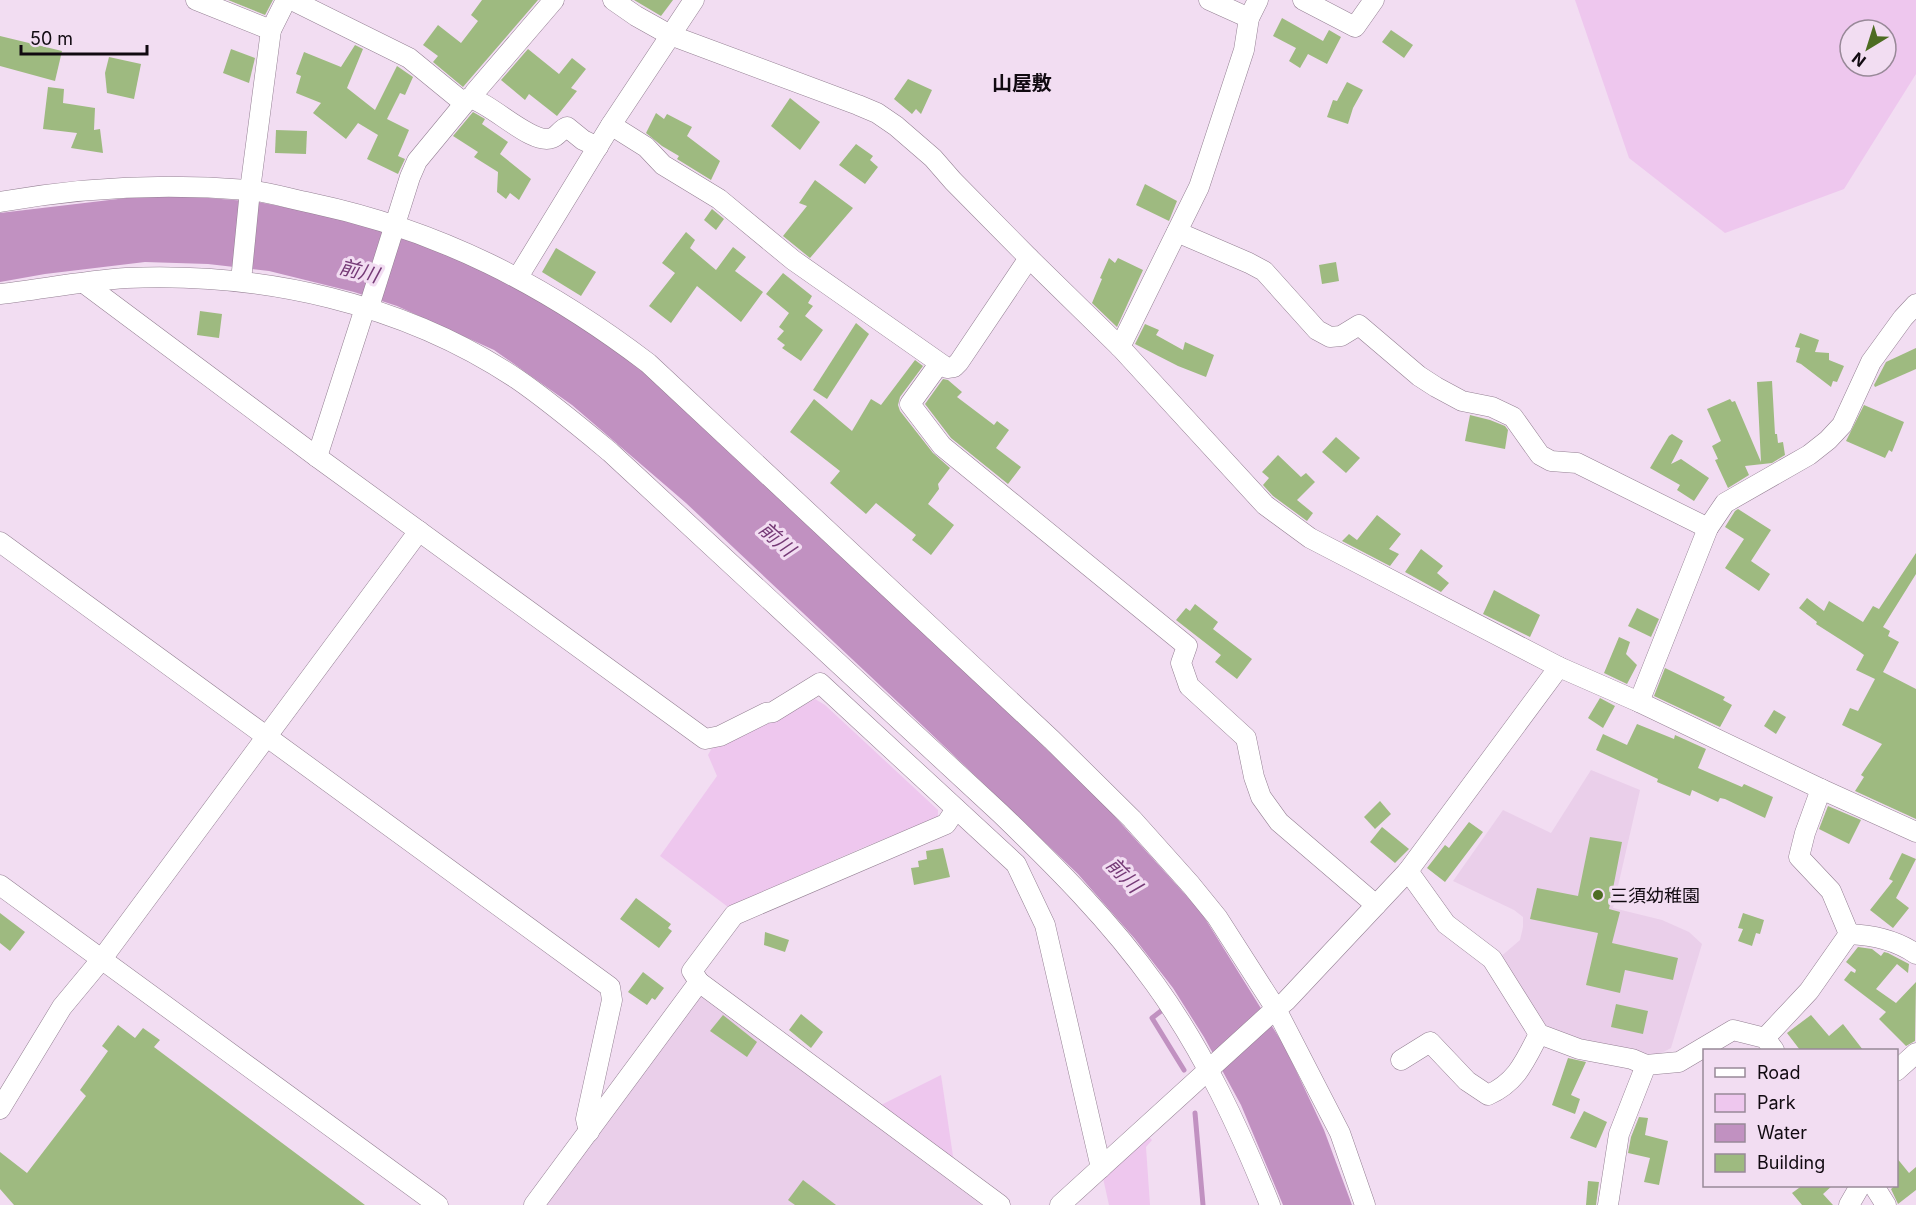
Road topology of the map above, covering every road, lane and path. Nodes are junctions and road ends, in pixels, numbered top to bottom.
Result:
1 (196, 0) edge
2 (286, 0) edge
3 (292, 0) edge
4 (554, 0) edge
5 (613, 0) edge
6 (694, 0) edge
7 (1209, 0) edge
8 (1258, 0) edge
9 (1303, 0) edge
10 (1374, 0) edge
11 (1249, 18) junction
12 (271, 30) junction
13 (670, 35) junction
14 (468, 100) junction
15 (611, 125) junction
16 (598, 147) junction
17 (250, 195) junction
18 (0, 202) edge
19 (394, 228) junction
20 (1177, 232) junction
21 (1029, 258) junction
22 (242, 277) junction
23 (518, 278) junction
24 (84, 283) junction
25 (0, 294) edge
26 (1916, 304) edge
27 (368, 307) junction
28 (1120, 347) junction
29 (939, 364) junction
30 (317, 457) junction
31 (1708, 528) junction
32 (419, 531) junction
33 (0, 542) edge
34 (1559, 667) junction
35 (1639, 702) junction
36 (266, 737) junction
37 (1821, 789) junction
38 (956, 809) junction
39 (1916, 832) edge
40 (1408, 871) junction
41 (0, 885) edge
42 (1376, 905) junction
43 (1849, 934) junction
44 (1916, 954) edge
45 (101, 960) junction
46 (699, 982) junction
47 (1274, 1011) junction
48 (1539, 1034) junction
49 (1769, 1044) edge
50 (1916, 1053) edge
51 (1401, 1060) dead end
52 (1646, 1065) junction
53 (1211, 1069) junction
54 (1898, 1069) edge
55 (0, 1109) edge
56 (588, 1132) junction
57 (1101, 1168) junction
58 (1859, 1187) edge
59 (1875, 1187) edge
60 (438, 1205) edge
61 (534, 1205) edge
62 (1000, 1205) edge
63 (1060, 1205) edge
64 (1270, 1205) edge
65 (1365, 1205) edge
66 (1608, 1205) edge
67 (1849, 1205) edge
68 (1886, 1205) edge

1 - 12 street
2 - 12 street
3 - 14 street
4 - 14 street
5 - 13 street
6 - 13 street
7 - 11 street
8 - 11 street
9 - 10 street
11 - 20 street
12 - 17 street
13 - 15 street
13 - 21 street
14 - 16 street
14 - 19 street
15 - 16 street
15 - 29 street
16 - 23 street
17 - 18 street
17 - 19 street
17 - 22 street
19 - 23 street
19 - 27 street
20 - 28 street
20 - 31 street
21 - 28 street
21 - 29 street
22 - 24 street
22 - 27 street
23 - 47 street
24 - 25 street
24 - 30 street
26 - 31 street
27 - 30 street
27 - 53 street
28 - 34 street
29 - 42 street
30 - 32 street
31 - 35 street
32 - 36 street
32 - 38 street
33 - 36 street
34 - 35 street
34 - 40 street
35 - 37 street
36 - 45 street
36 - 56 street
37 - 39 street
37 - 43 street
38 - 46 street
38 - 57 street
40 - 42 street
40 - 48 street
41 - 45 street
42 - 47 street
43 - 44 street
43 - 49 street
45 - 55 street
45 - 60 street
46 - 56 street
46 - 62 street
47 - 53 street
47 - 65 street
48 - 51 street
48 - 52 street
49 - 52 street
50 - 54 street
52 - 66 street
53 - 57 street
53 - 64 street
56 - 61 street
57 - 63 street
58 - 67 street
59 - 68 street

